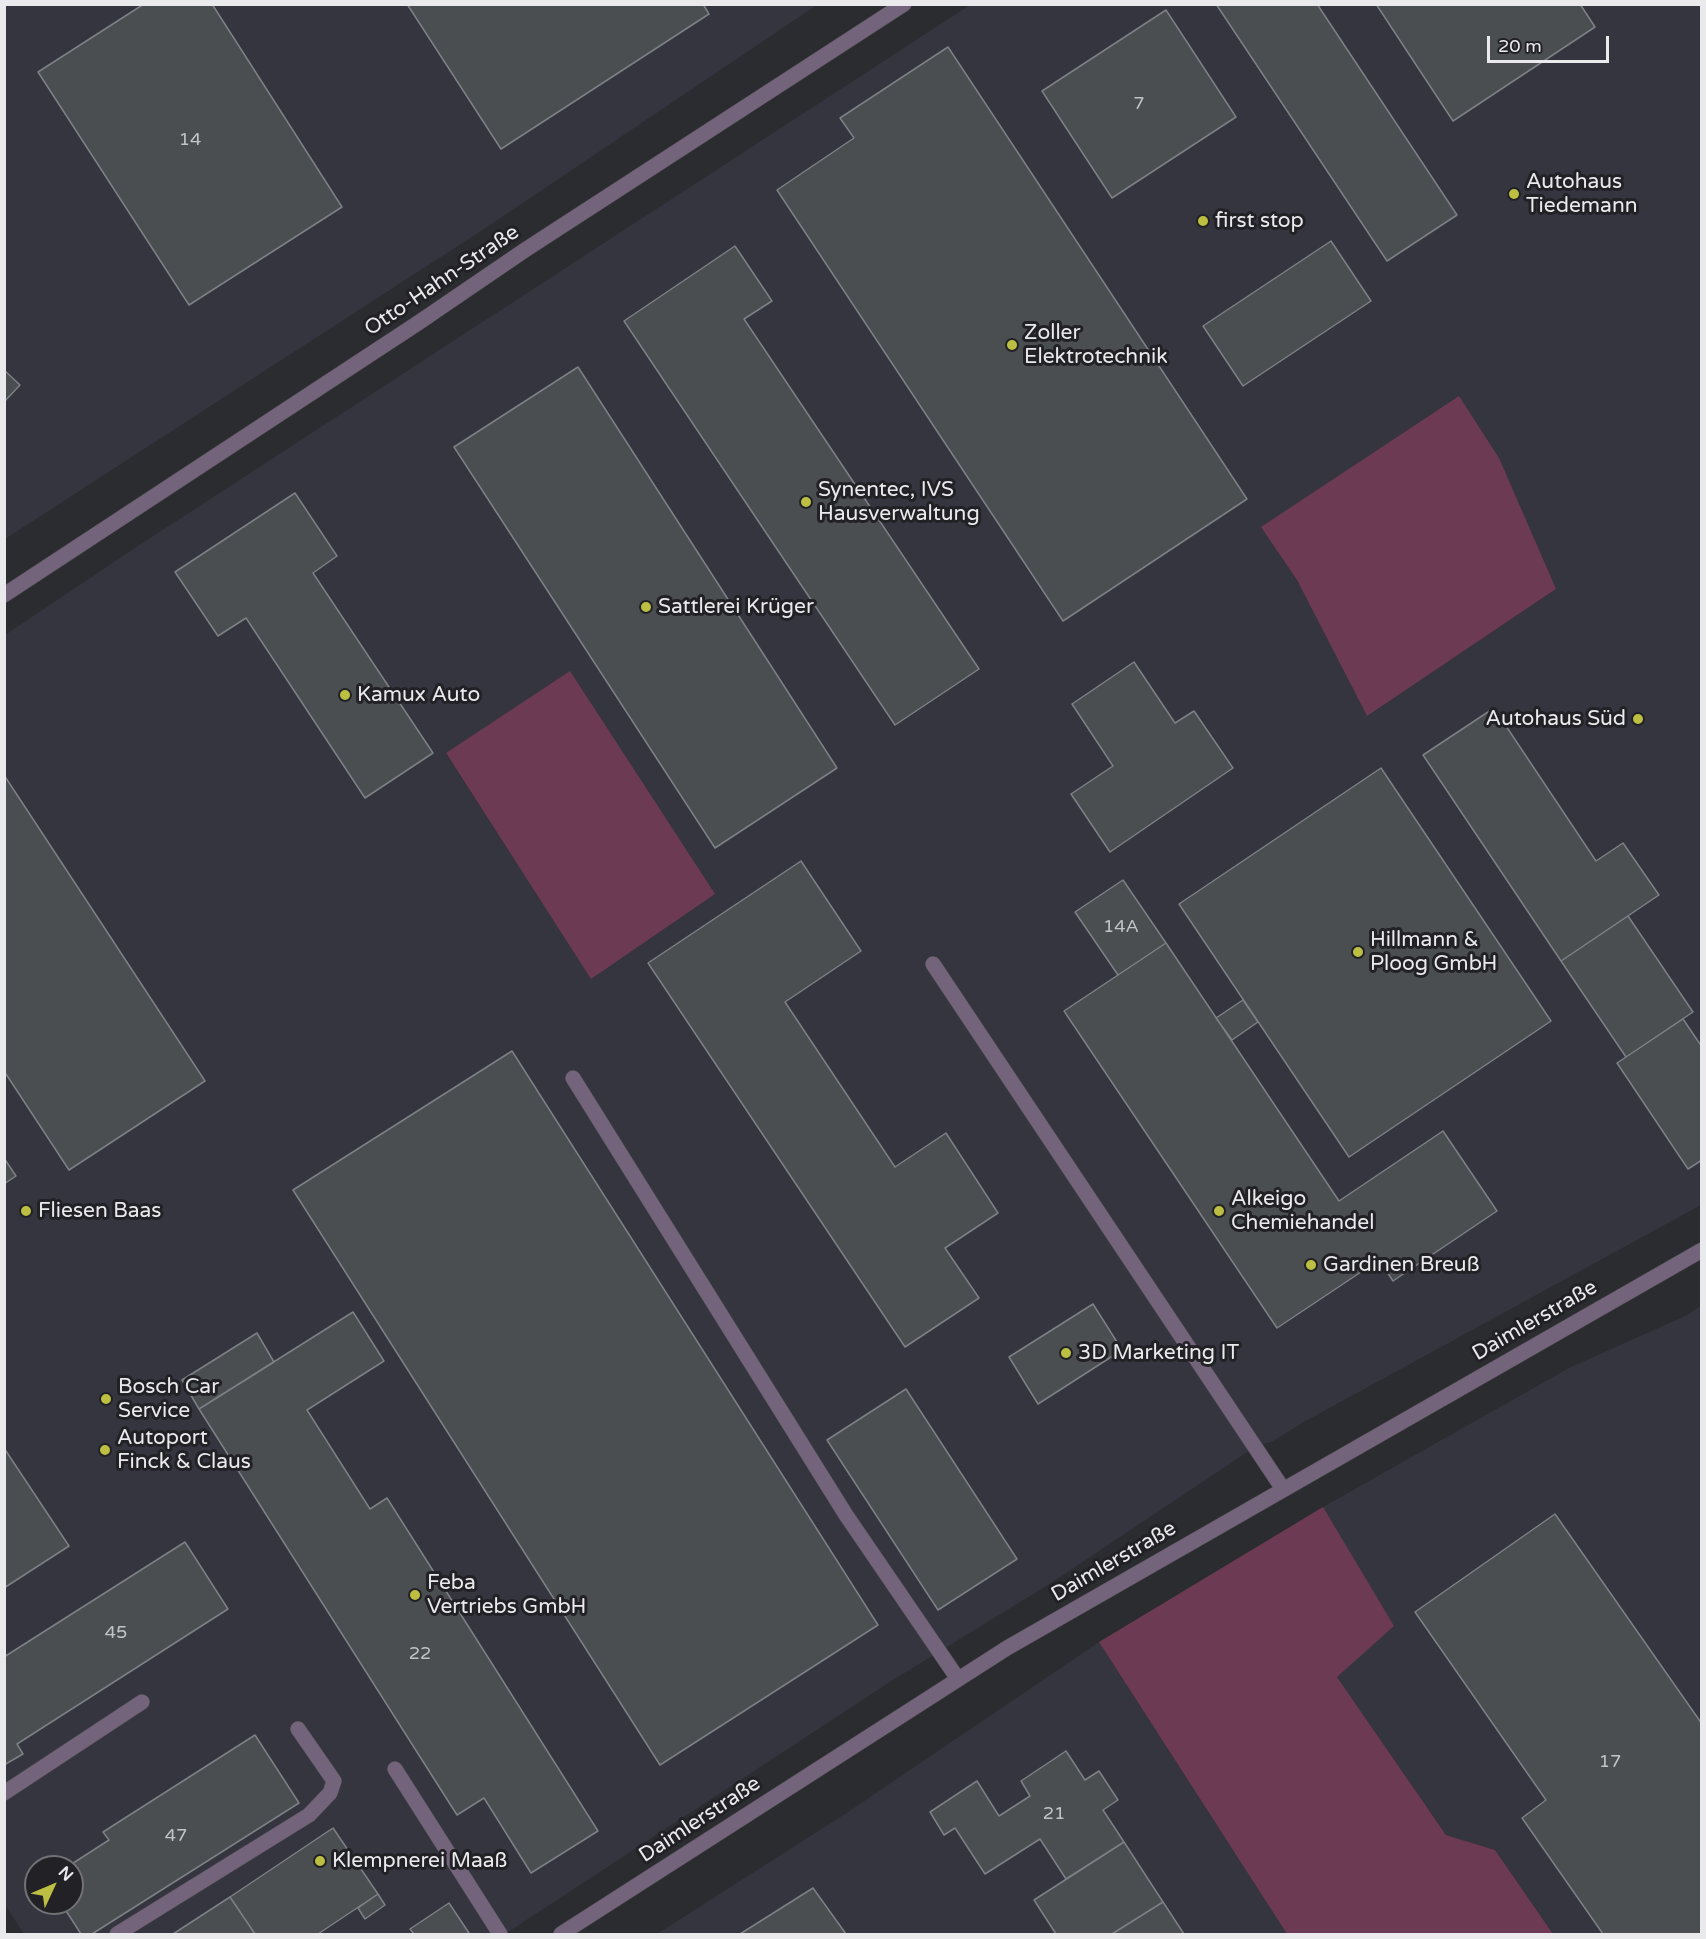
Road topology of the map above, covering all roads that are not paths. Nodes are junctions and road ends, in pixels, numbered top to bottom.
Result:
1 (904, 4) edge
2 (4, 596) edge
3 (933, 964) dead end
4 (573, 1078) dead end
5 (1701, 1250) edge
6 (1283, 1489) junction
7 (958, 1679) junction
8 (142, 1702) dead end
9 (298, 1729) dead end
10 (395, 1768) dead end
11 (4, 1793) edge
12 (117, 1935) edge
13 (500, 1935) edge
14 (561, 1935) edge

1 - 2 street, Otto-Hahn-Straße
3 - 6 street
4 - 7 street
5 - 6 street, Daimlerstraße
6 - 7 street, Daimlerstraße
7 - 14 street, Daimlerstraße
8 - 11 street
9 - 12 street
10 - 13 street

